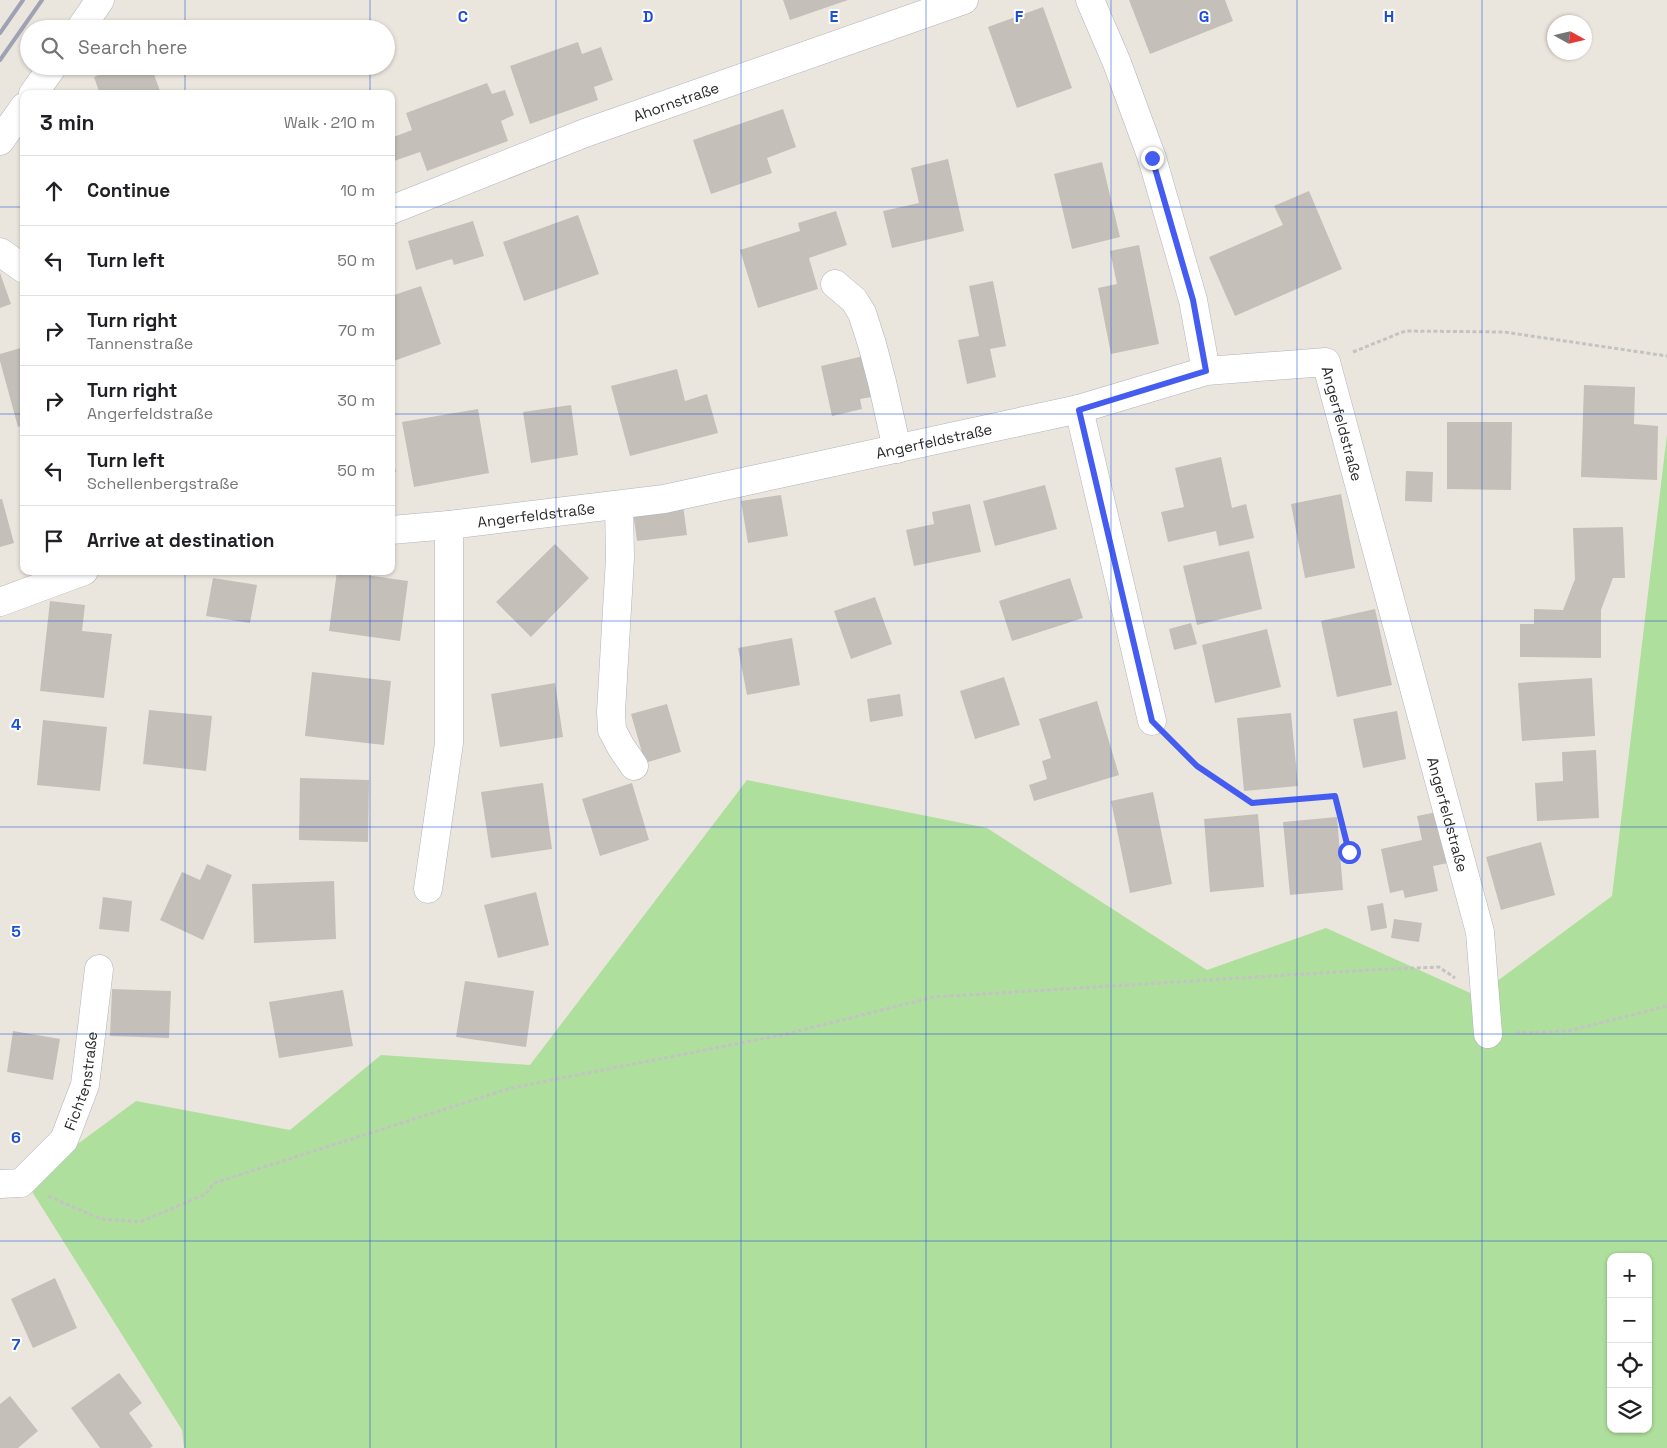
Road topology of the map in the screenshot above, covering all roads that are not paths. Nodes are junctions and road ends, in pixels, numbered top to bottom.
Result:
1 (100, 0) edge
2 (964, 0) edge
3 (1090, 0) edge
4 (86, 20) edge
5 (47, 75) edge
6 (37, 90) edge
7 (20, 113) edge
8 (0, 141) edge
9 (395, 208) edge
10 (0, 252) edge
11 (20, 265) edge
12 (835, 284) dead end
13 (1206, 371) junction
14 (1079, 410) junction
15 (897, 449) junction
16 (618, 505) junction
17 (449, 525) junction
18 (395, 530) edge
19 (73, 575) edge
20 (0, 602) edge
21 (1152, 721) road end
22 (634, 766) dead end
23 (428, 889) dead end
24 (99, 969) dead end
25 (1488, 1034) road end
26 (11, 1183) edge

1 - 4 street
2 - 9 street, Ahornstraße
3 - 13 street
5 - 6 street
7 - 8 street
10 - 11 street
12 - 15 street
13 - 14 street, Angerfeldstraße
13 - 25 street, Angerfeldstraße
14 - 15 street, Angerfeldstraße
14 - 21 street
15 - 16 street, Angerfeldstraße
16 - 17 street, Angerfeldstraße
16 - 22 street
17 - 18 street, Angerfeldstraße
17 - 23 street
19 - 20 street
24 - 26 street, Fichtenstraße

